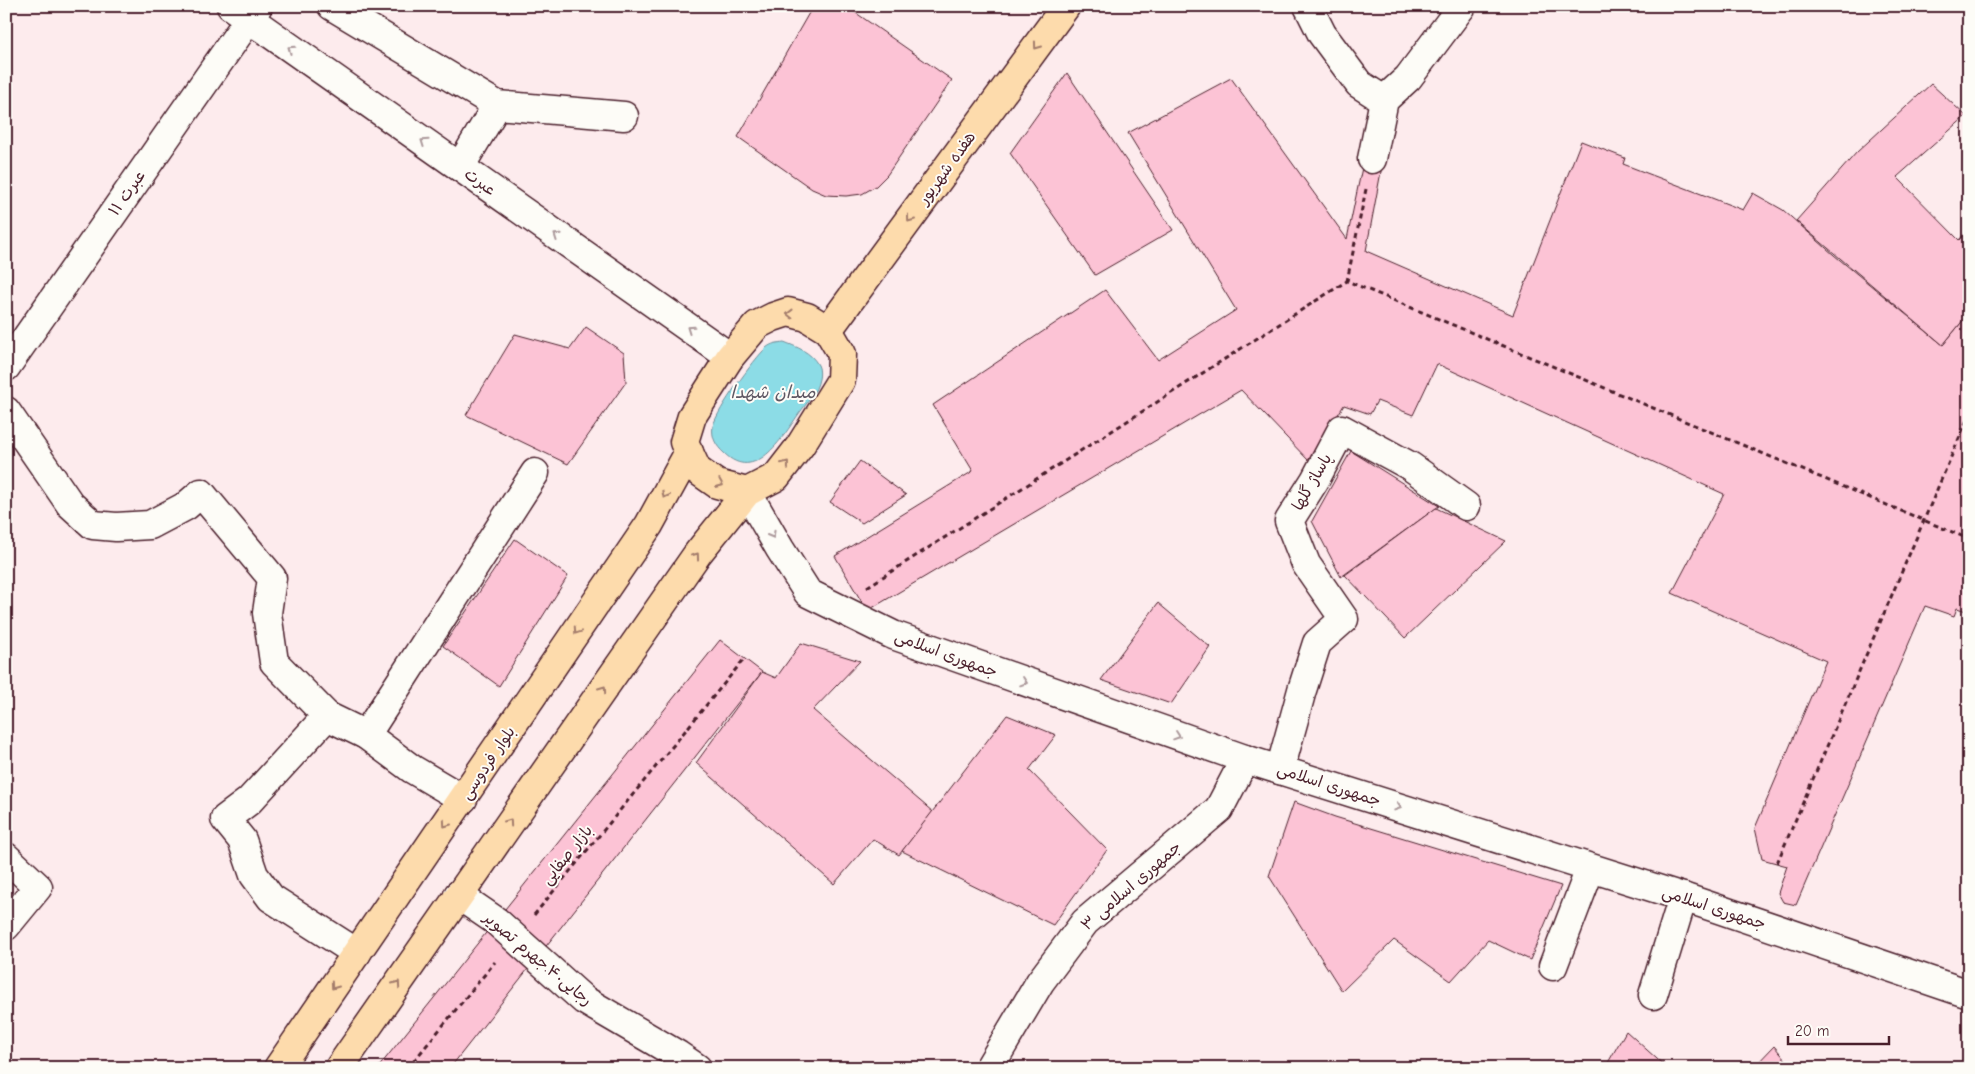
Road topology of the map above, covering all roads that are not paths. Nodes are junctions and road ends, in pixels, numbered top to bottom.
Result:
1 (332, 6) edge
2 (1066, 6) edge
3 (1308, 6) edge
4 (1462, 6) edge
5 (246, 10) edge
6 (1384, 100) junction
7 (497, 105) junction
8 (624, 116) dead end
9 (1372, 159) road end
10 (460, 167) junction
11 (828, 330) junction
12 (730, 357) junction
13 (6, 367) edge
14 (6, 411) edge
15 (689, 452) junction
16 (535, 472) dead end
17 (747, 492) junction
18 (1466, 506) dead end
19 (327, 716) junction
20 (366, 735) junction
21 (1245, 759) junction
22 (1280, 770) junction
23 (463, 799) junction
24 (6, 856) edge
25 (1590, 869) junction
26 (458, 895) junction
27 (1683, 898) junction
28 (6, 926) edge
29 (357, 953) junction
30 (1553, 966) dead end
31 (1969, 994) edge
32 (1653, 995) dead end
33 (278, 1068) edge
34 (339, 1068) edge
35 (696, 1068) edge
36 (989, 1068) edge

1 - 7 street
2 -> 11 main road, هفده شهریور
3 - 6 street
4 - 6 street
10 -> 5 street, عبرت
5 - 13 street, عبرت ۱۱
6 - 9 street
7 - 8 street
7 - 10 street
12 -> 10 street, عبرت
11 -> 12 main road
17 -> 11 main road
12 - 15 main road
14 - 19 street
15 -> 17 main road
15 -> 23 main road, بلوار فردوسی
16 - 20 street
17 -> 21 street, جمهوری اسلامی
26 -> 17 main road
18 - 22 street, پاساژ گلها
19 - 20 street
19 - 29 street
20 - 23 street
21 - 22 street, جمهوری اسلامی
21 - 36 street, جمهوری اسلامی ۳
22 -> 25 street, جمهوری اسلامی
23 -> 29 main road, بلوار فردوسی
24 - 28 street
25 - 27 street, جمهوری اسلامی
25 - 30 street
34 -> 26 main road
26 - 35 street, رجایی۴۰.جهرم تصویر
27 - 31 street, جمهوری اسلامی
27 - 32 street
29 -> 33 main road, بلوار فردوسی

